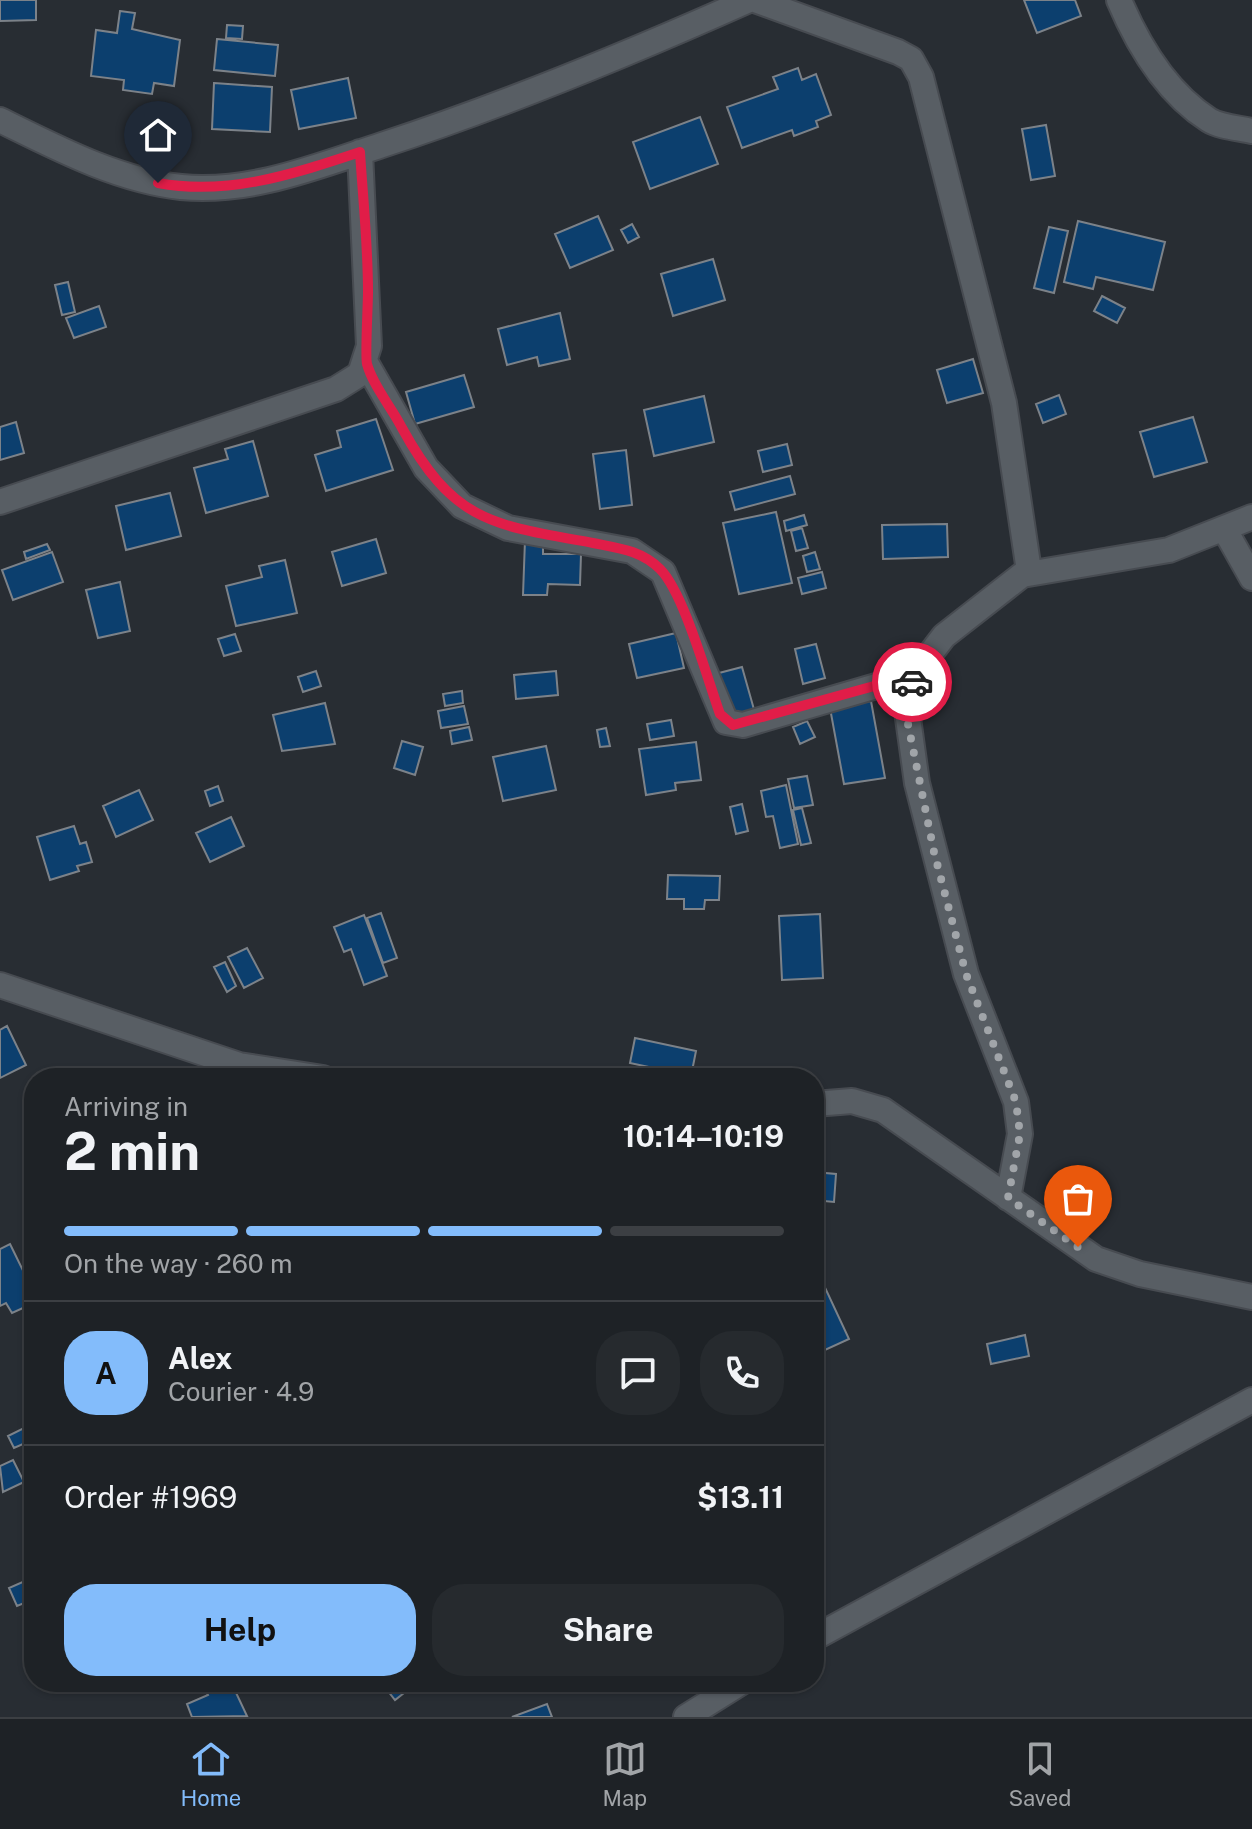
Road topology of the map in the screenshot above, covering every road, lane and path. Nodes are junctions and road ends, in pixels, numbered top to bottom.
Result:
1 (749, 0) edge
2 (755, 0) edge
3 (1119, 0) edge
4 (0, 120) edge
5 (1252, 131) edge
6 (360, 152) junction
7 (366, 363) junction
8 (0, 502) edge
9 (1252, 517) edge
10 (1225, 530) junction
11 (1029, 571) junction
12 (1252, 578) edge
13 (914, 675) junction
14 (0, 985) edge
15 (258, 1068) edge
16 (824, 1103) edge
17 (1008, 1198) junction
18 (1252, 1297) edge
19 (1252, 1400) edge
20 (824, 1633) edge
21 (726, 1692) edge
22 (686, 1717) edge

1 - 6 street
2 - 11 street
3 - 5 street
4 - 6 street
6 - 7 street
7 - 8 street
7 - 13 street
9 - 10 street
10 - 11 street
10 - 12 street
11 - 13 street
13 - 17 street
14 - 15 street
16 - 17 street
17 - 18 street
19 - 20 street
21 - 22 street

